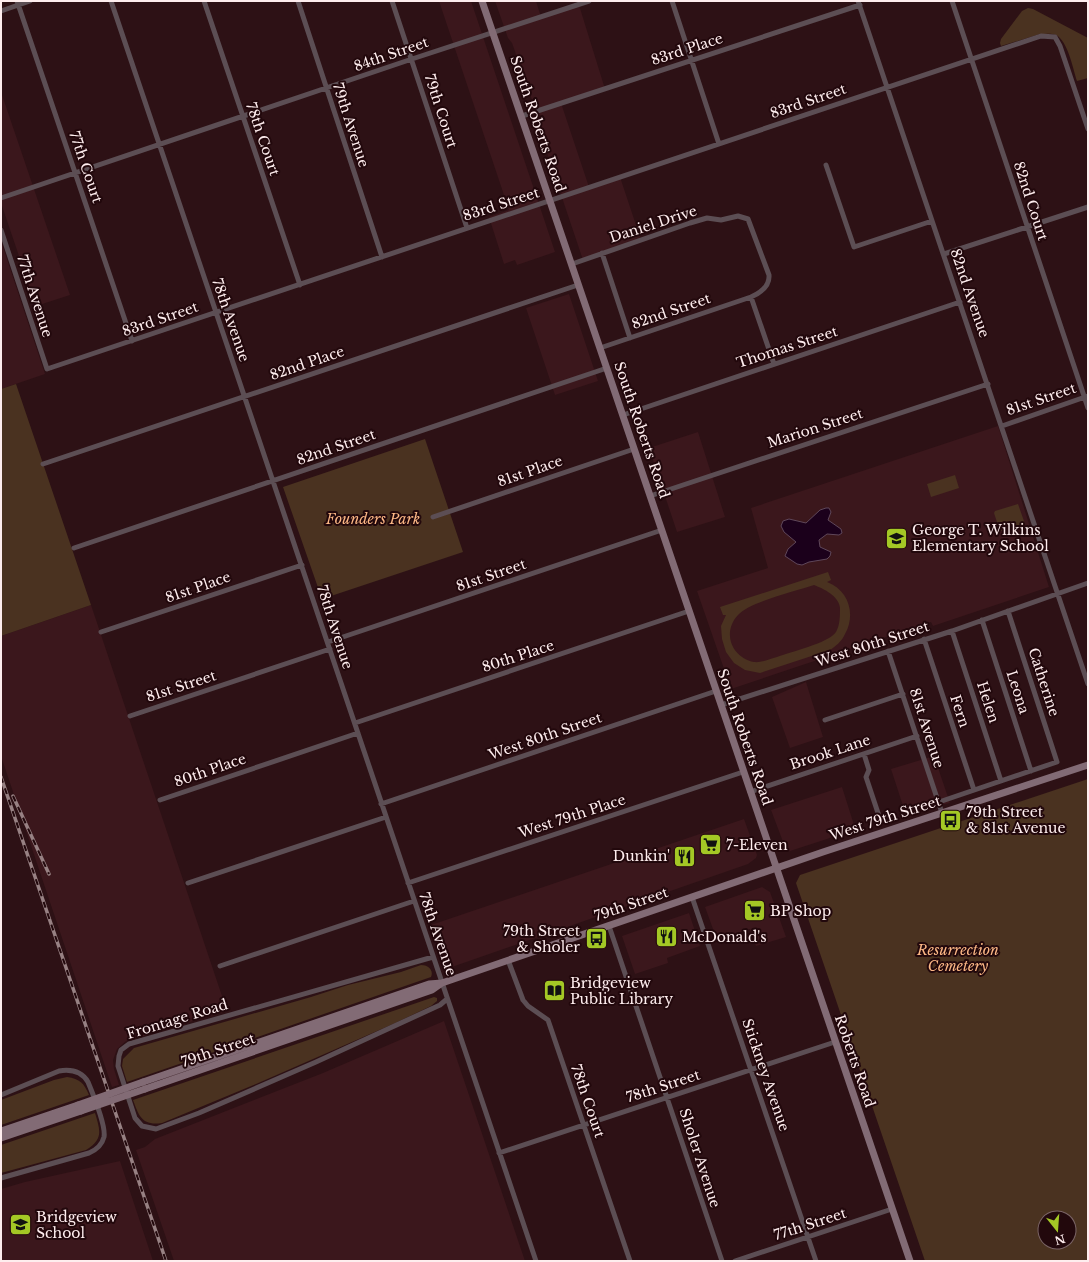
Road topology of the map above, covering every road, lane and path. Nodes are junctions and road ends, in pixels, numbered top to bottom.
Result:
1 (30, 1) edge
2 (111, 1) edge
3 (204, 1) edge
4 (298, 1) edge
5 (392, 1) edge
6 (482, 1) edge
7 (589, 1) edge
8 (672, 1) edge
9 (952, 1) edge
10 (17, 3) edge
11 (859, 3) edge
12 (1, 11) edge
13 (493, 33) junction
14 (412, 59) junction
15 (971, 59) junction
16 (692, 60) junction
17 (888, 87) junction
18 (327, 88) junction
19 (522, 116) junction
20 (243, 117) junction
21 (1088, 129) edge
22 (159, 144) junction
23 (719, 144) junction
24 (826, 165) dead end
25 (75, 173) junction
26 (1, 198) edge
27 (550, 200) junction
28 (1088, 207) edge
29 (932, 221) junction
30 (1027, 227) junction
31 (467, 228) junction
32 (1, 230) edge
33 (602, 253) junction
34 (944, 254) junction
35 (382, 257) junction
36 (572, 264) junction
37 (300, 285) junction
38 (578, 285) junction
39 (751, 297) junction
40 (960, 302) junction
41 (215, 312) junction
42 (630, 338) junction
43 (132, 341) junction
44 (600, 348) junction
45 (774, 364) junction
46 (607, 368) junction
47 (47, 369) joint
48 (988, 384) junction
49 (1086, 396) edge
50 (244, 397) junction
51 (1088, 408) edge
52 (623, 415) junction
53 (1002, 426) junction
54 (634, 449) junction
55 (43, 464) dead end
56 (272, 481) junction
57 (650, 496) junction
58 (433, 517) dead end
59 (662, 530) junction
60 (74, 548) dead end
61 (302, 565) junction
62 (1088, 583) edge
63 (1058, 593) junction
64 (689, 611) junction
65 (1008, 611) junction
66 (982, 620) junction
67 (952, 631) junction
68 (101, 632) dead end
69 (924, 639) junction
70 (328, 642) junction
71 (330, 649) junction
72 (888, 651) junction
73 (1088, 684) edge
74 (716, 691) junction
75 (903, 694) junction
76 (721, 705) junction
77 (130, 716) dead end
78 (825, 720) dead end
79 (354, 723) junction
80 (358, 733) junction
81 (917, 736) junction
82 (864, 754) junction
83 (1088, 765) edge
84 (1031, 771) junction
85 (743, 772) junction
86 (1001, 780) junction
87 (974, 790) junction
88 (750, 792) junction
89 (160, 800) dead end
90 (938, 802) junction
91 (381, 804) junction
92 (942, 813) junction
93 (879, 816) dead end
94 (386, 817) junction
95 (776, 868) junction
96 (188, 883) dead end
97 (408, 883) junction
98 (692, 897) junction
99 (414, 900) junction
100 (610, 926) junction
101 (433, 956) junction
102 (508, 960) junction
103 (220, 966) dead end
104 (442, 983) junction
105 (447, 999) junction
106 (835, 1042) junction
107 (751, 1069) junction
108 (1, 1095) edge
109 (667, 1097) junction
110 (80, 1108) junction
111 (584, 1125) junction
112 (1, 1130) edge
113 (1, 1138) edge
114 (499, 1153) junction
115 (1, 1178) edge
116 (892, 1209) junction
117 (808, 1237) junction
118 (536, 1261) edge
119 (630, 1261) edge
120 (722, 1261) edge
121 (735, 1261) edge
122 (816, 1261) edge
123 (910, 1261) edge

1 - 10 street
2 - 22 street, 78th Avenue
3 - 20 street, 78th Court
4 - 18 street, 79th Avenue
5 - 14 street, 79th Court
6 - 13 street, South Roberts Road
7 - 13 street, 84th Street
8 - 16 street
9 - 15 street, 82nd Court
10 - 12 street
10 - 25 street, 77th Court
11 - 16 street, 83rd Place
11 - 17 street, 82nd Avenue
13 - 14 street, 84th Street
13 - 19 street, South Roberts Road
14 - 18 street, 84th Street
14 - 31 street, 79th Court
15 - 17 street, 83rd Street
15 - 21 street, 83rd Street
15 - 30 street, 82nd Court
16 - 19 street, 83rd Place
16 - 23 street
17 - 23 street, 83rd Street
17 - 29 street, 82nd Avenue
18 - 20 street, 84th Street
18 - 35 street, 79th Avenue
19 - 27 street, South Roberts Road
20 - 22 street, 84th Street
20 - 37 street, 78th Court
22 - 25 street, 84th Street
22 - 41 street, 78th Avenue
23 - 27 street, 83rd Street
24 - 29 street
25 - 26 street, 84th Street
25 - 43 street, 77th Court
27 - 31 street, 83rd Street
27 - 36 street, South Roberts Road
28 - 30 street
29 - 34 street, 82nd Avenue
30 - 34 street
30 - 49 street, 82nd Court
31 - 35 street, 83rd Street
32 - 47 street, 77th Avenue
33 - 36 street, Daniel Drive
33 - 39 street, Daniel Drive
33 - 42 street
34 - 40 street, 82nd Avenue
35 - 37 street, 83rd Street
36 - 38 street, South Roberts Road
37 - 41 street, 83rd Street
38 - 44 street, South Roberts Road
38 - 50 street, 82nd Place
39 - 42 street, 82nd Street
39 - 45 street
40 - 45 street, Thomas Street
40 - 48 street, 82nd Avenue
41 - 43 street, 83rd Street
41 - 50 street, 78th Avenue
42 - 44 street, 82nd Street
43 - 47 street, 83rd Street
44 - 46 street, South Roberts Road
45 - 52 street, Thomas Street
46 - 52 street, South Roberts Road
46 - 56 street, 82nd Street
48 - 53 street, 82nd Avenue
48 - 57 street, Marion Street
49 - 51 street, 82nd Court
49 - 53 street, 81st Street
50 - 55 street, 82nd Place
50 - 56 street, 78th Avenue
52 - 54 street, South Roberts Road
53 - 63 street, 82nd Avenue
54 - 57 street, South Roberts Road
54 - 58 street, 81st Place
56 - 60 street, 82nd Street
56 - 61 street, 78th Avenue
57 - 59 street, South Roberts Road
59 - 64 street, South Roberts Road
59 - 70 street, 81st Street
61 - 68 street, 81st Place
61 - 70 street, 78th Avenue
62 - 63 street, West 80th Street
63 - 65 street, West 80th Street
63 - 73 street, 82nd Avenue
64 - 74 street, South Roberts Road
64 - 79 street, 80th Place
65 - 66 street, West 80th Street
65 - 84 street, Catherine
66 - 67 street, West 80th Street
66 - 84 street, Leona
67 - 69 street, West 80th Street
67 - 86 street, Helen
69 - 72 street, West 80th Street
69 - 87 street, Fern
70 - 71 street, 78th Avenue
71 - 77 street, 81st Street
71 - 79 street, 78th Avenue
72 - 75 street, 81st Avenue
72 - 76 street, West 80th Street
74 - 76 street, South Roberts Road
74 - 91 street, West 80th Street
75 - 78 street
75 - 81 street, 81st Avenue
76 - 85 street, South Roberts Road
79 - 80 street, 78th Avenue
80 - 89 street, 80th Place
80 - 91 street, 78th Avenue
81 - 82 street, Brook Lane
81 - 90 street, 81st Avenue
82 - 88 street, Brook Lane
82 - 93 street
83 - 92 street, West 79th Street
84 - 86 street
85 - 88 street, South Roberts Road
85 - 97 street, West 79th Place
86 - 87 street
87 - 90 street
88 - 95 street, South Roberts Road
90 - 92 street, 81st Avenue
91 - 94 street, 78th Avenue
92 - 95 street, West 79th Street
94 - 96 street
94 - 97 street, 78th Avenue
95 - 98 street, West 79th Street
95 - 106 street, Roberts Road
97 - 99 street, 78th Avenue
98 - 100 street, 79th Street
98 - 107 street, Stickney Avenue
99 - 101 street, 78th Avenue
99 - 103 street
100 - 102 street, 79th Street
100 - 109 street, Sholer Avenue
101 - 104 street, 78th Avenue
101 - 105 street, Frontage Road
102 - 104 street, 79th Street
102 - 111 street, 78th Court
104 - 105 street, 78th Avenue
104 - 110 street, 79th Street, bridge
105 - 114 street, 78th Avenue
106 - 107 street, 78th Street
106 - 116 street, Roberts Road
107 - 109 street, 78th Street
107 - 117 street, Stickney Avenue
108 - 115 street
109 - 111 street, 78th Street
109 - 120 street, Sholer Avenue
110 - 112 street, 79th Street
110 - 113 street, 79th Street
111 - 114 street, 78th Street
111 - 119 street, 78th Court
114 - 118 street, 78th Avenue
116 - 117 street, 77th Street
116 - 123 street, Roberts Road
117 - 121 street, 77th Street
117 - 122 street, Stickney Avenue

